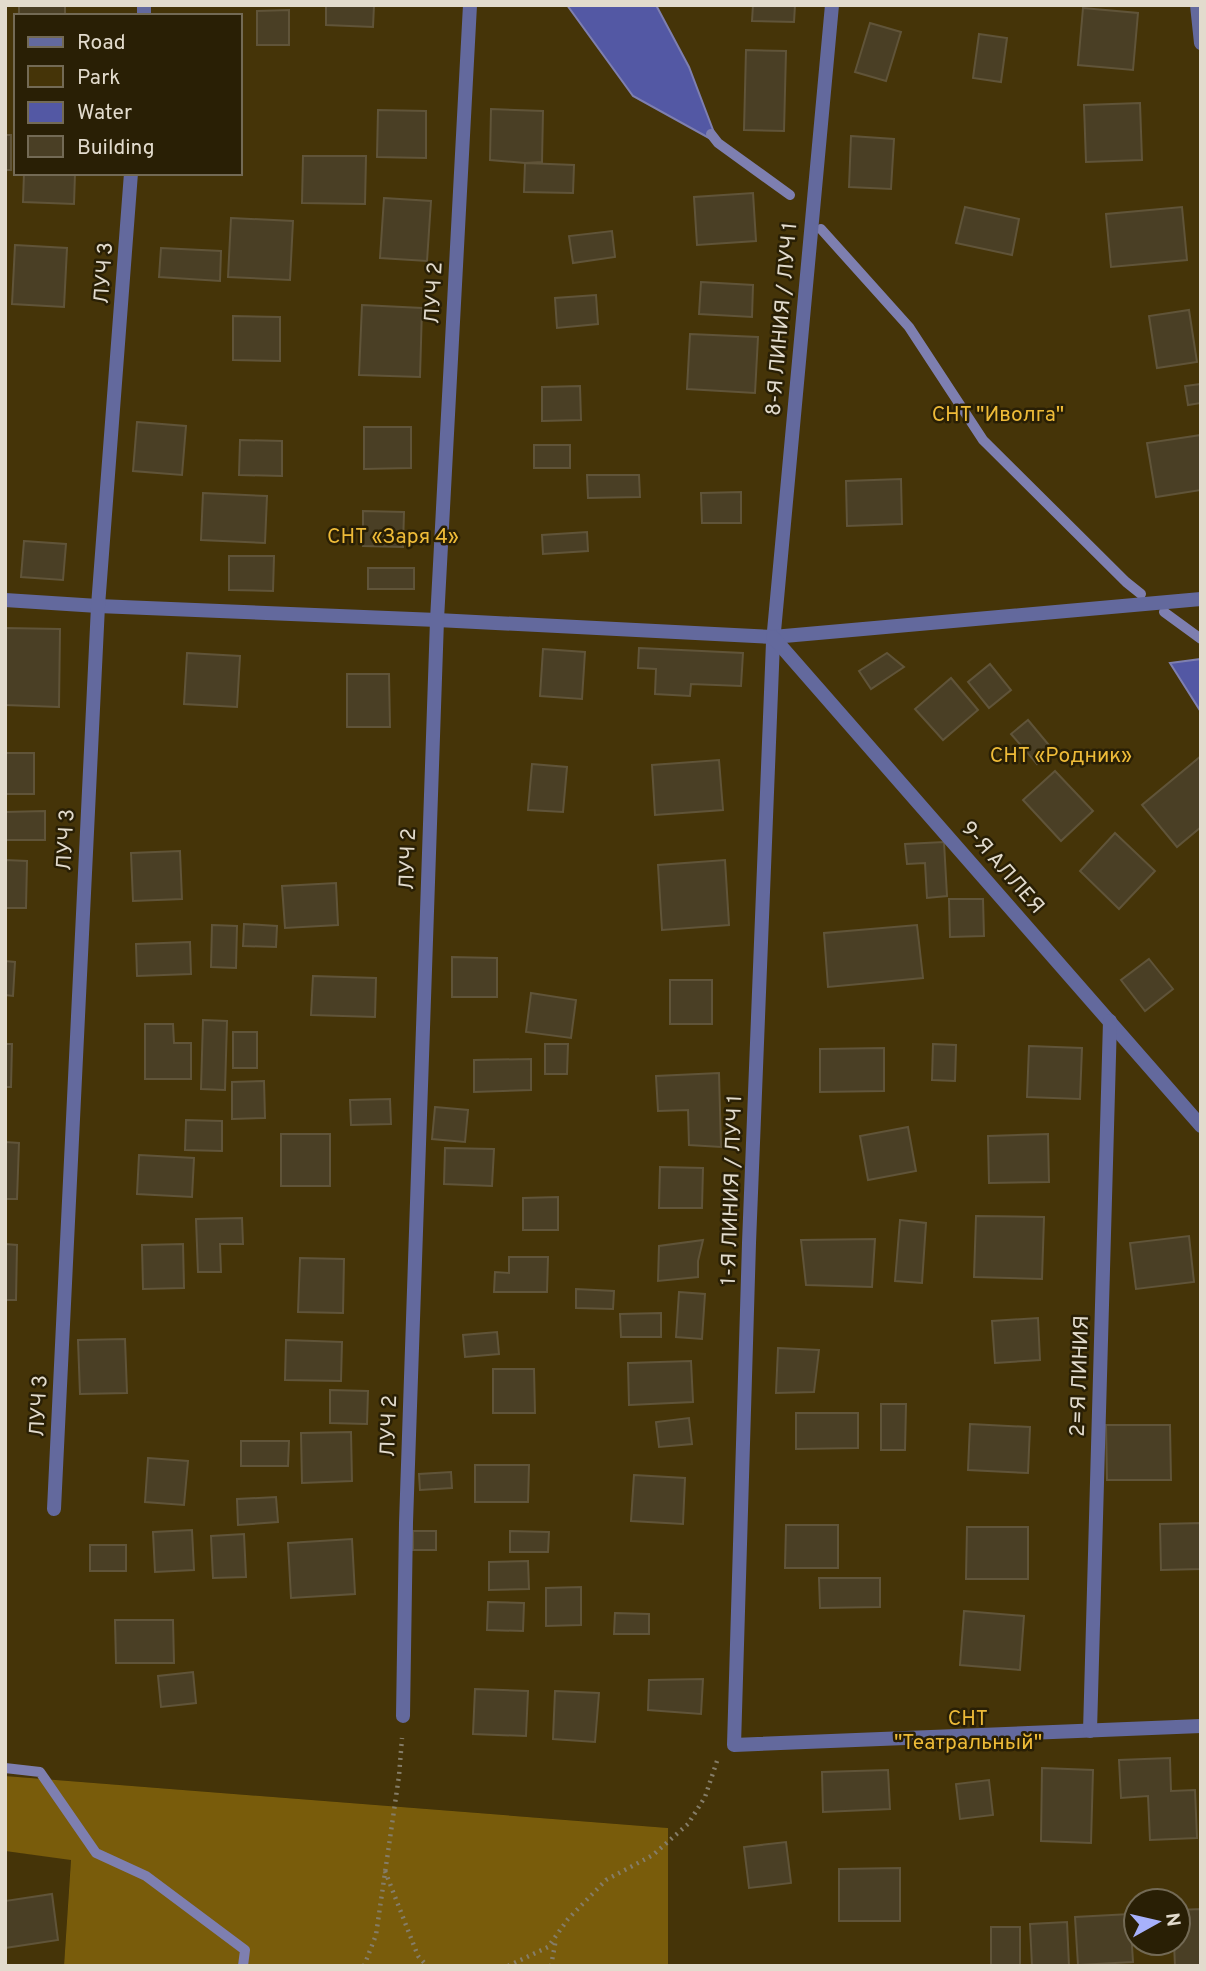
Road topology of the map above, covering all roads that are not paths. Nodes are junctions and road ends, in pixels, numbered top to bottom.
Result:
1 (470, 5) edge
2 (832, 5) edge
3 (1197, 5) edge
4 (1201, 43) edge
5 (131, 175) edge
6 (1201, 599) edge
7 (5, 600) edge
8 (98, 606) junction
9 (436, 620) junction
10 (773, 637) junction
11 (1110, 1021) junction
12 (1201, 1126) edge
13 (54, 1509) dead end
14 (403, 1716) road end
15 (1201, 1726) edge
16 (1090, 1731) junction

1 - 9 street, ЛУЧ 2
2 - 10 street, 8-Я ЛИНИЯ / ЛУЧ 1
3 - 4 street
5 - 8 street, ЛУЧ 3
6 - 10 street
7 - 8 street
8 - 9 street
8 - 13 street, ЛУЧ 3
9 - 10 street
9 - 14 street, ЛУЧ 2
10 - 11 street, 9-Я АЛЛЕЯ
10 - 16 street, 1-Я ЛИНИЯ / ЛУЧ 1
11 - 12 street, 9-Я АЛЛЕЯ
11 - 16 street, 2=Я ЛИНИЯ
15 - 16 street

